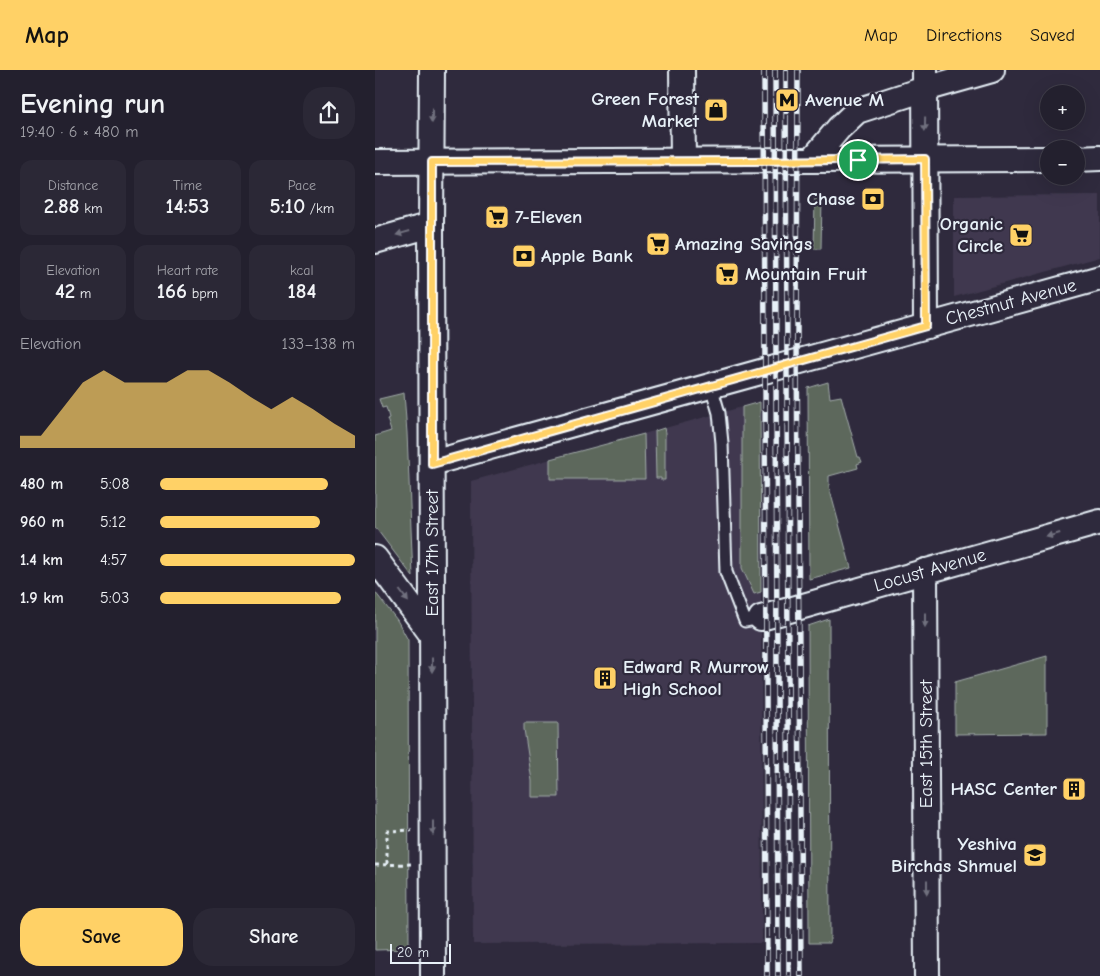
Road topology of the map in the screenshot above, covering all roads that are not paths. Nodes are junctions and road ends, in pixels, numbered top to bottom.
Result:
1 (431, 70) edge
2 (682, 70) edge
3 (992, 70) edge
4 (925, 79) edge
5 (1100, 158) edge
6 (925, 159) junction
7 (1040, 159) edge
8 (1085, 159) edge
9 (683, 160) junction
10 (812, 160) junction
11 (375, 162) edge
12 (432, 162) junction
13 (431, 225) junction
14 (375, 241) edge
15 (1100, 278) edge
16 (926, 326) junction
17 (711, 386) junction
18 (432, 464) junction
19 (1100, 522) edge
20 (375, 558) edge
21 (925, 571) junction
22 (761, 618) joint
23 (432, 635) junction
24 (433, 976) edge
25 (927, 976) edge

1 -> 12 street, East 17th Street
2 - 9 street
3 - 4 street
4 -> 6 street
4 - 10 street
5 - 8 street
6 - 7 street
6 - 10 street
6 - 16 street
9 - 10 street
9 - 12 street
11 - 12 street
12 - 13 street, East 17th Street
13 -> 14 street
13 - 18 street, East 17th Street
15 - 16 street, Chestnut Avenue
16 - 17 street, Chestnut Avenue
17 - 18 street, Chestnut Avenue
17 - 22 lane
18 - 23 street, East 17th Street
19 -> 21 street, Locust Avenue
20 -> 23 street
21 - 22 street, Locust Avenue
21 -> 25 street, East 15th Street
23 -> 24 street, East 17th Street

